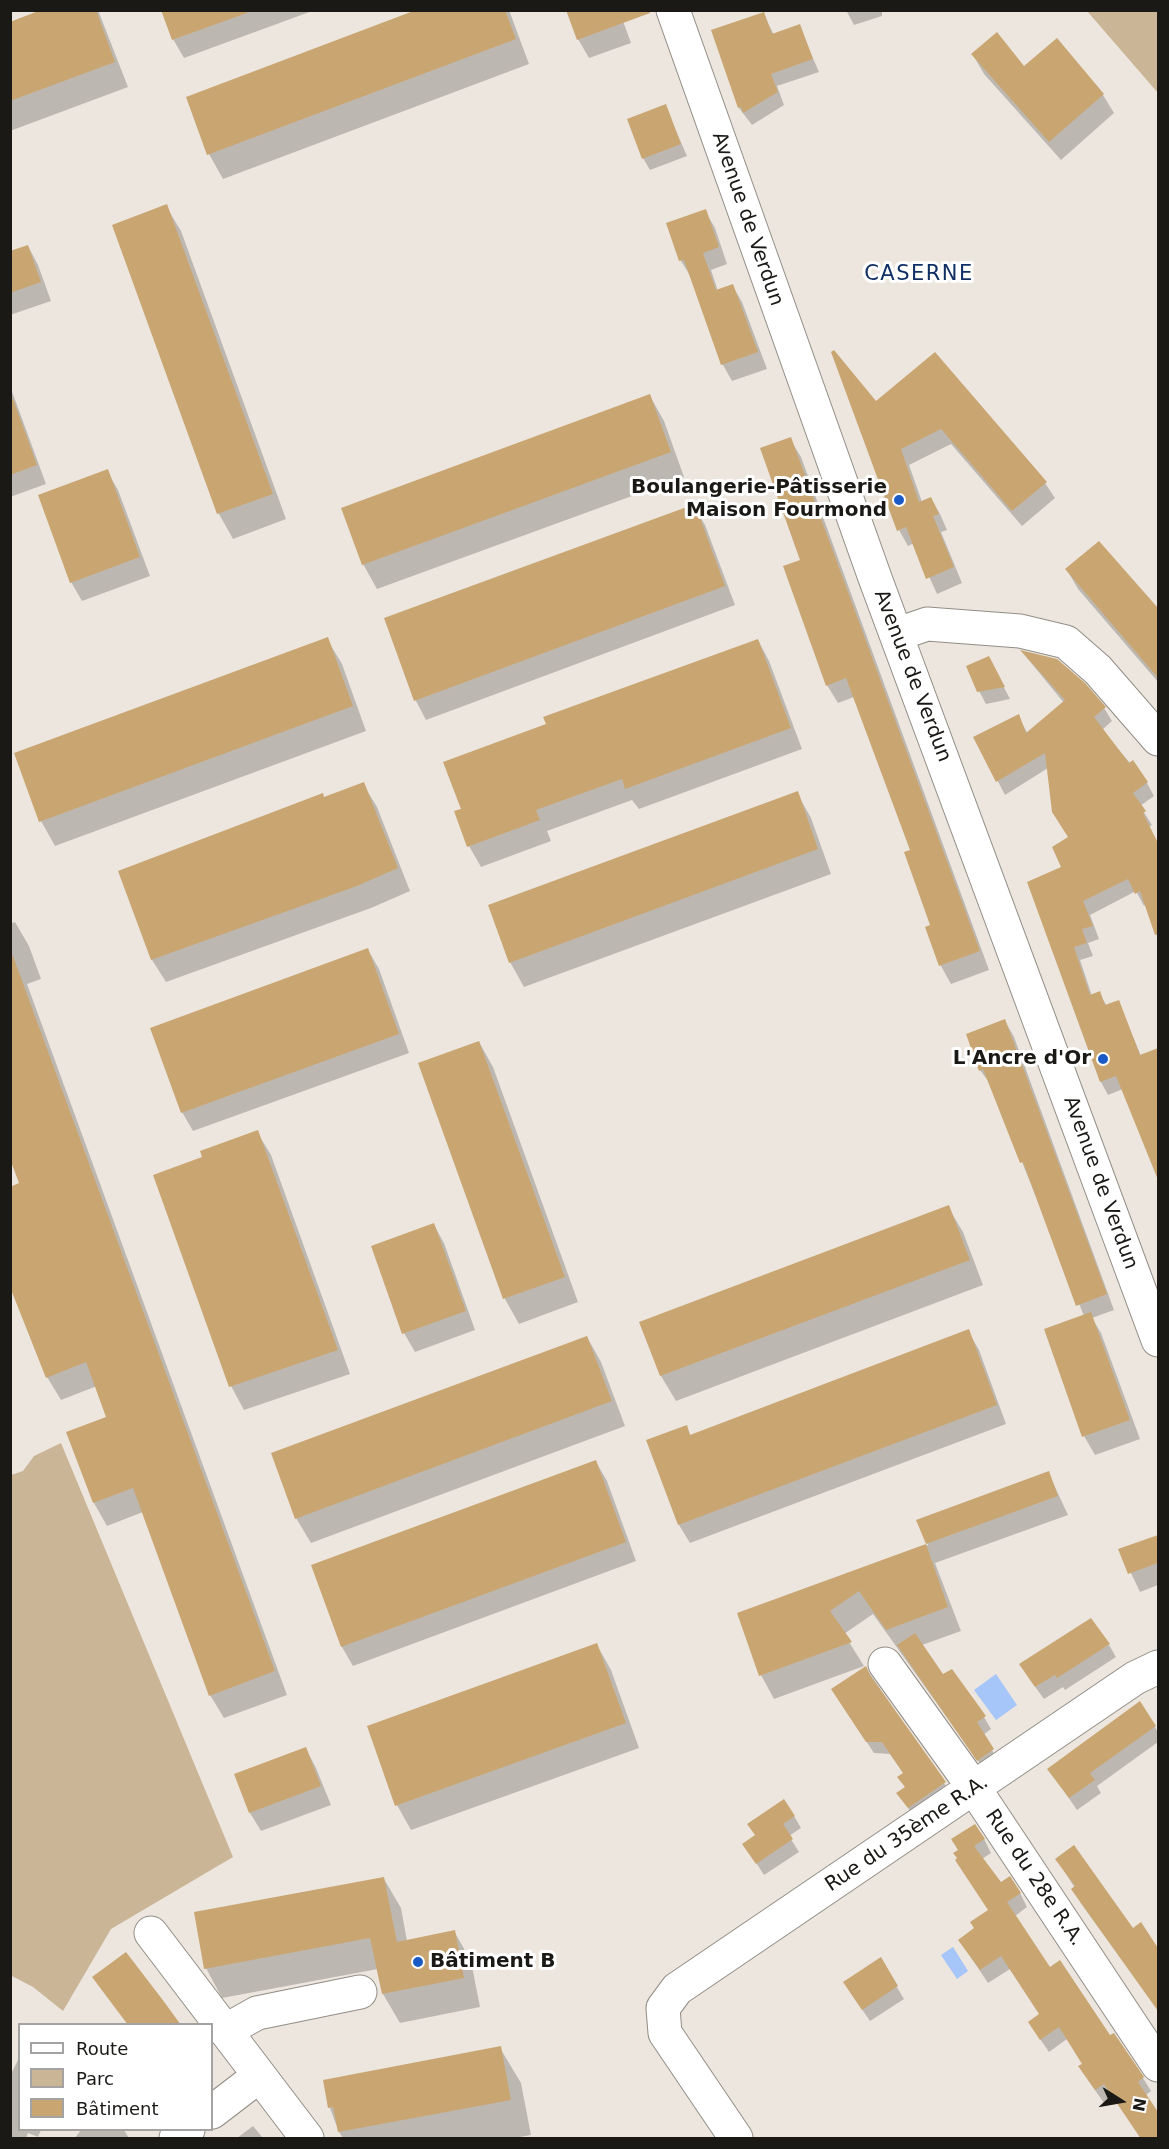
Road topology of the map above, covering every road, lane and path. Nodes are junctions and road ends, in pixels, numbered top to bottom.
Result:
1 (673, 10) edge
2 (898, 634) junction
3 (1158, 739) edge
4 (1158, 1340) edge
5 (885, 1664) dead end
6 (1158, 1667) edge
7 (974, 1788) junction
8 (151, 1933) dead end
9 (360, 1992) dead end
10 (225, 2031) junction
11 (1158, 2065) edge
12 (259, 2076) junction
13 (213, 2111) edge
14 (307, 2139) edge
15 (736, 2139) edge

1 - 2 street, Avenue de Verdun
2 - 3 street
2 - 4 street, Avenue de Verdun
5 - 7 street, Rue du 28e R.A.
6 - 7 street, Rue du 35ème R.A.
7 - 11 street, Rue du 28e R.A.
7 - 15 street, Rue du 35ème R.A.
8 - 10 street
9 - 10 street
10 - 12 street
12 - 13 street
12 - 14 street

